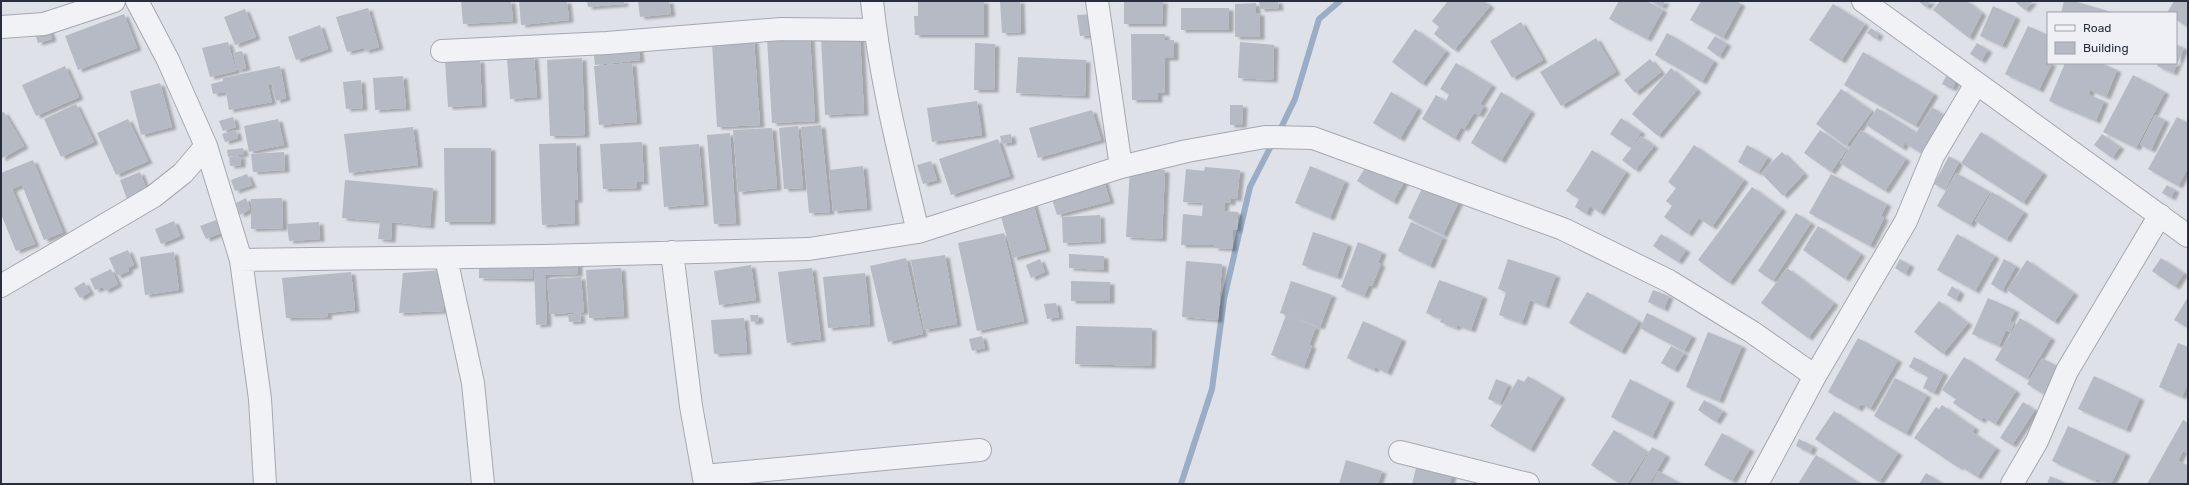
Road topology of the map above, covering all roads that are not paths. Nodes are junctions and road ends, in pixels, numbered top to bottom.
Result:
1 (114, 1) edge
2 (137, 1) edge
3 (872, 1) edge
4 (1097, 1) edge
5 (1863, 1) edge
6 (1, 26) edge
7 (875, 30) junction
8 (442, 51) dead end
9 (1976, 84) junction
10 (206, 146) junction
11 (1121, 167) junction
12 (2160, 215) junction
13 (918, 232) junction
14 (2188, 236) edge
15 (672, 252) junction
16 (446, 258) junction
17 (241, 260) junction
18 (1, 286) edge
19 (1815, 376) junction
20 (980, 450) dead end
21 (1400, 452) dead end
22 (704, 480) edge
23 (265, 484) edge
24 (483, 484) edge
25 (1528, 484) edge
26 (1757, 484) edge
27 (2012, 484) edge

1 - 6 street
2 - 10 street
3 - 7 street
4 - 11 street
5 - 9 street
7 - 8 street
7 - 13 street
9 - 12 street
9 - 19 street
10 - 17 street
10 - 18 street
11 - 13 street
11 - 19 street
12 - 14 street
12 - 27 street
13 - 15 street
15 - 16 street
15 - 22 street
16 - 17 street
16 - 24 street
17 - 23 street
19 - 26 street
20 - 22 street
21 - 25 street

